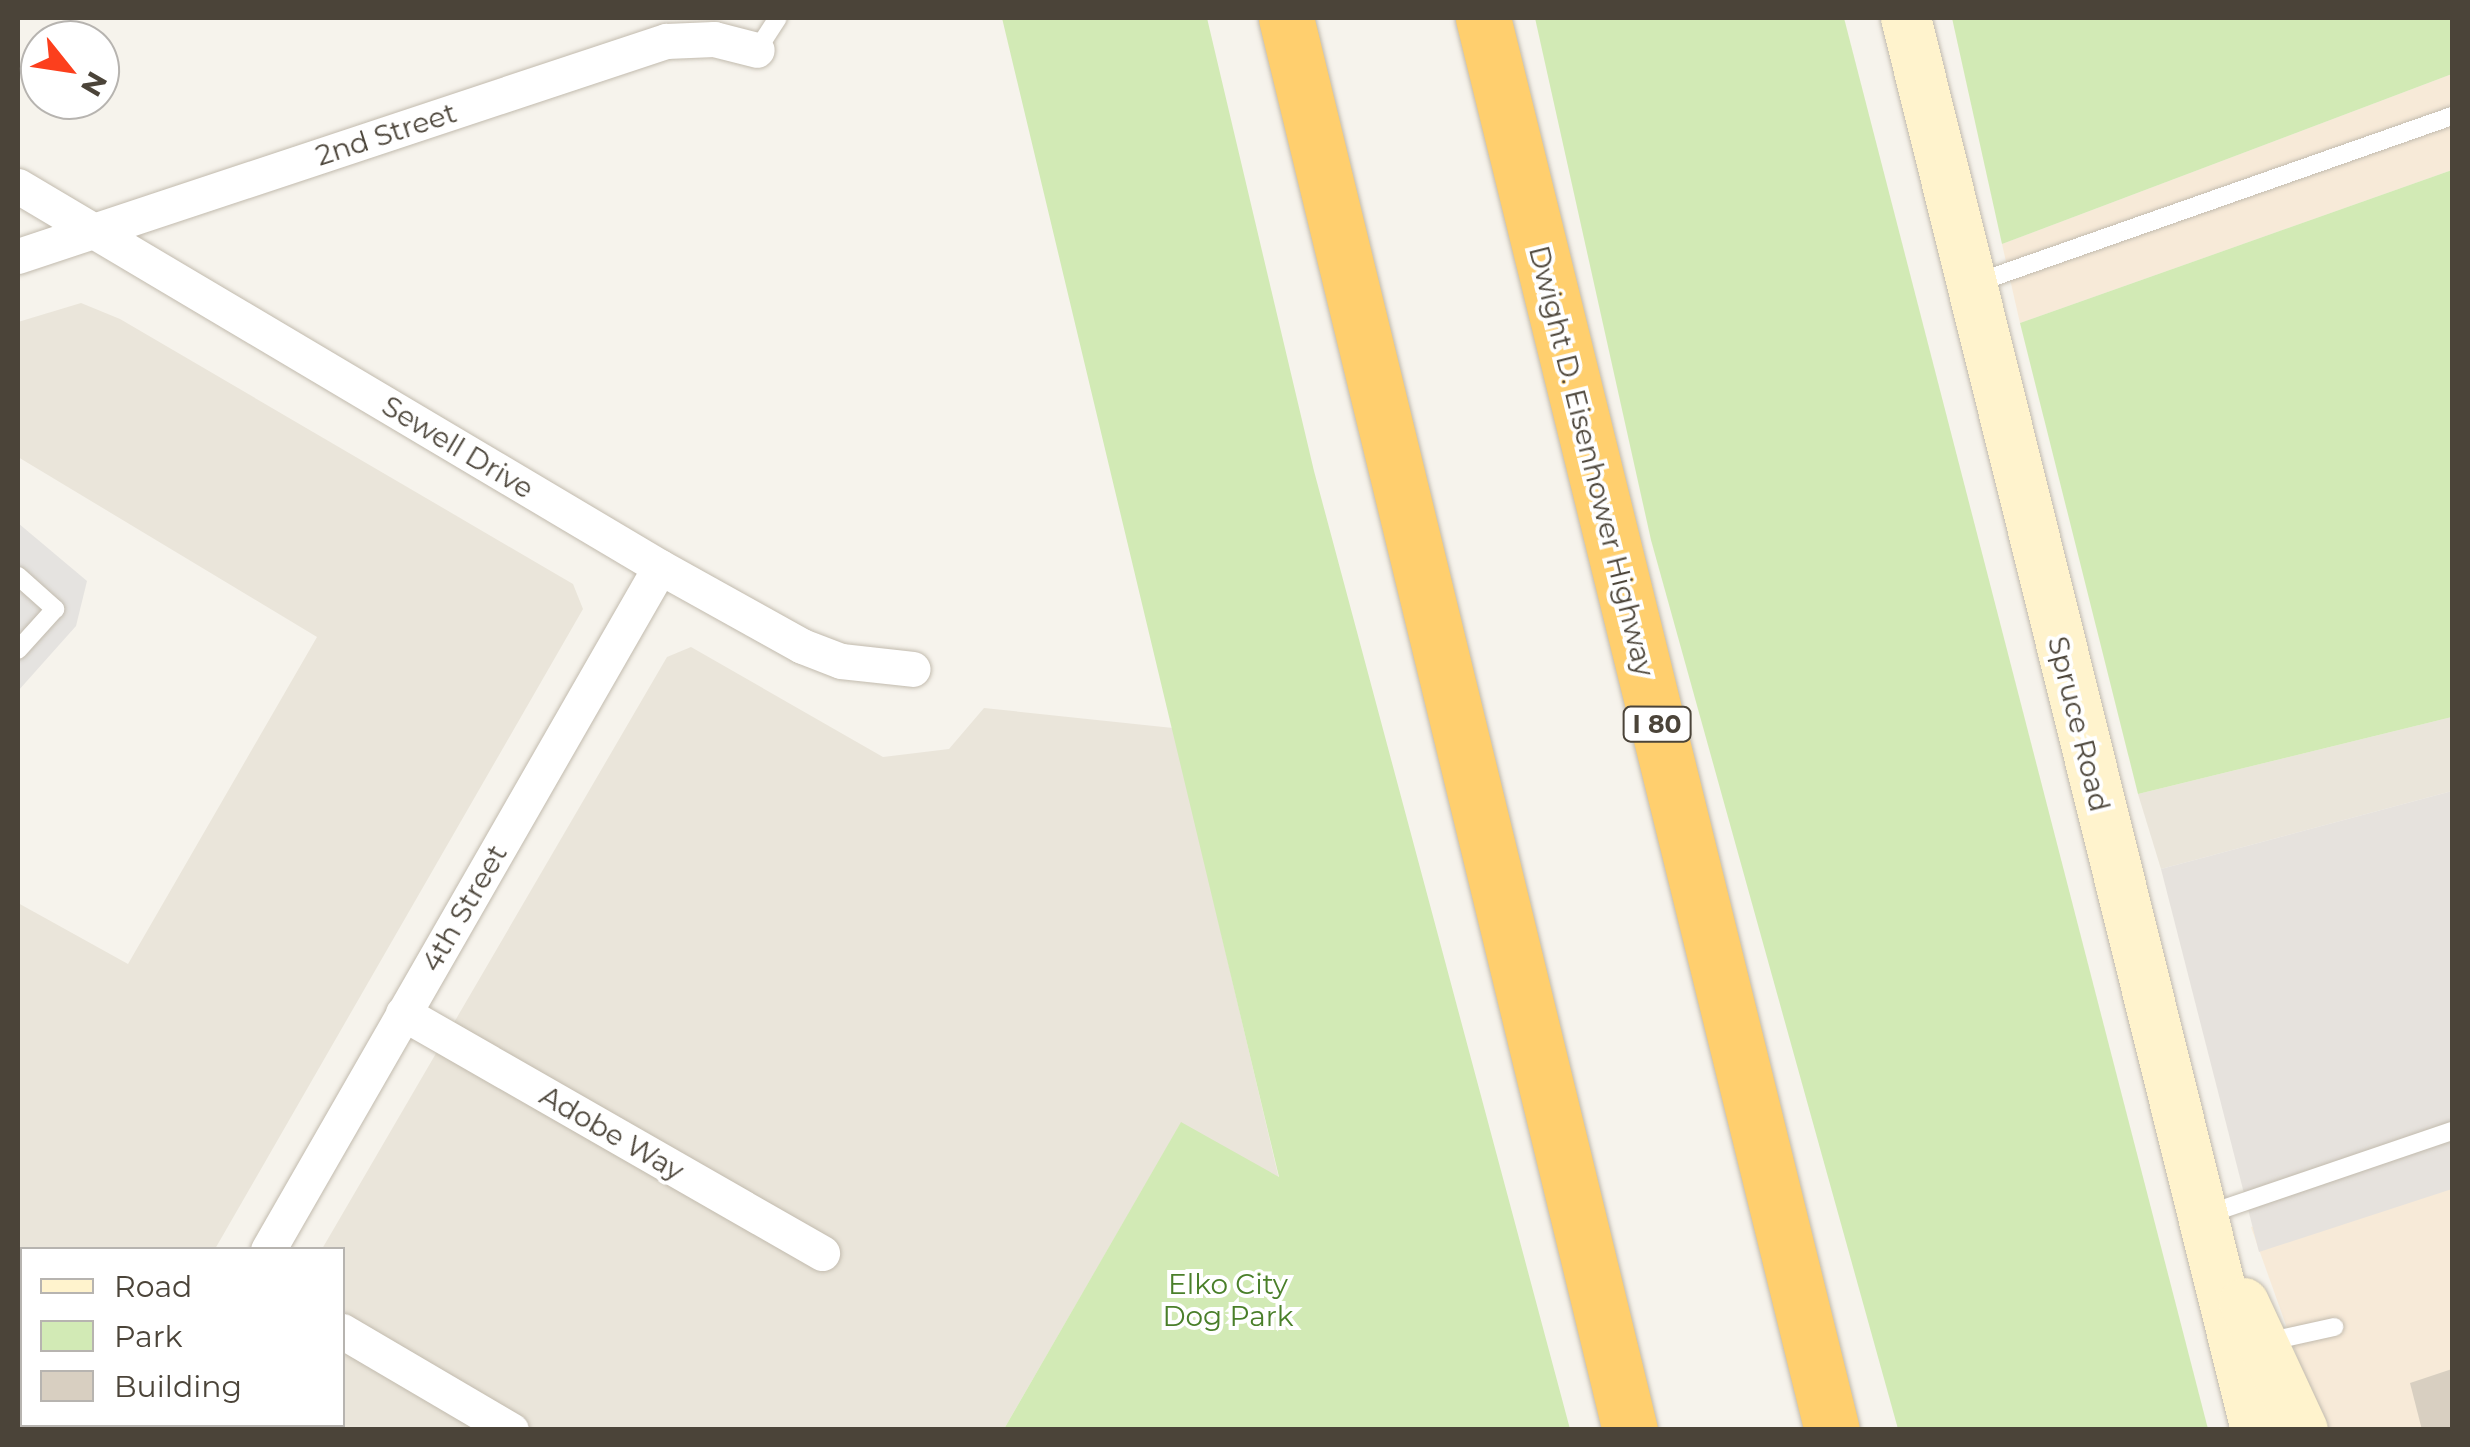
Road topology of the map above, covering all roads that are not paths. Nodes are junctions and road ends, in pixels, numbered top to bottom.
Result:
1 (778, 18) edge
2 (1286, 18) edge
3 (1483, 18) edge
4 (1906, 18) edge
5 (757, 50) joint
6 (2452, 116) edge
7 (18, 186) edge
8 (94, 230) junction
9 (18, 256) edge
10 (1971, 284) junction
11 (660, 568) junction
12 (18, 576) edge
13 (18, 650) edge
14 (913, 669) dead end
15 (402, 1013) junction
16 (2452, 1132) edge
17 (2200, 1217) junction
18 (270, 1247) edge
19 (822, 1252) dead end
20 (2334, 1326) dead end
21 (345, 1333) edge
22 (2264, 1342) junction
23 (511, 1430) edge
24 (1630, 1430) edge
25 (1832, 1430) edge
26 (2256, 1430) edge
27 (2303, 1430) edge

1 - 5 lane
2 - 24 highway
3 - 25 highway, Dwight D. Eisenhower Highway / I 80
4 - 10 main road, Spruce Road
5 - 8 street, 2nd Street
6 - 10 lane
7 - 8 street, Sewell Drive
8 - 9 street, 2nd Street
8 - 11 street, Sewell Drive
10 - 17 main road, Spruce Road
11 - 14 street, Sewell Drive
11 - 15 street, 4th Street
12 - 13 lane
15 - 18 street, 4th Street
15 - 19 street, Adobe Way
16 - 17 lane
17 - 22 main road
17 - 26 main road, Spruce Road
20 - 22 lane
21 - 23 street
22 - 27 main road

